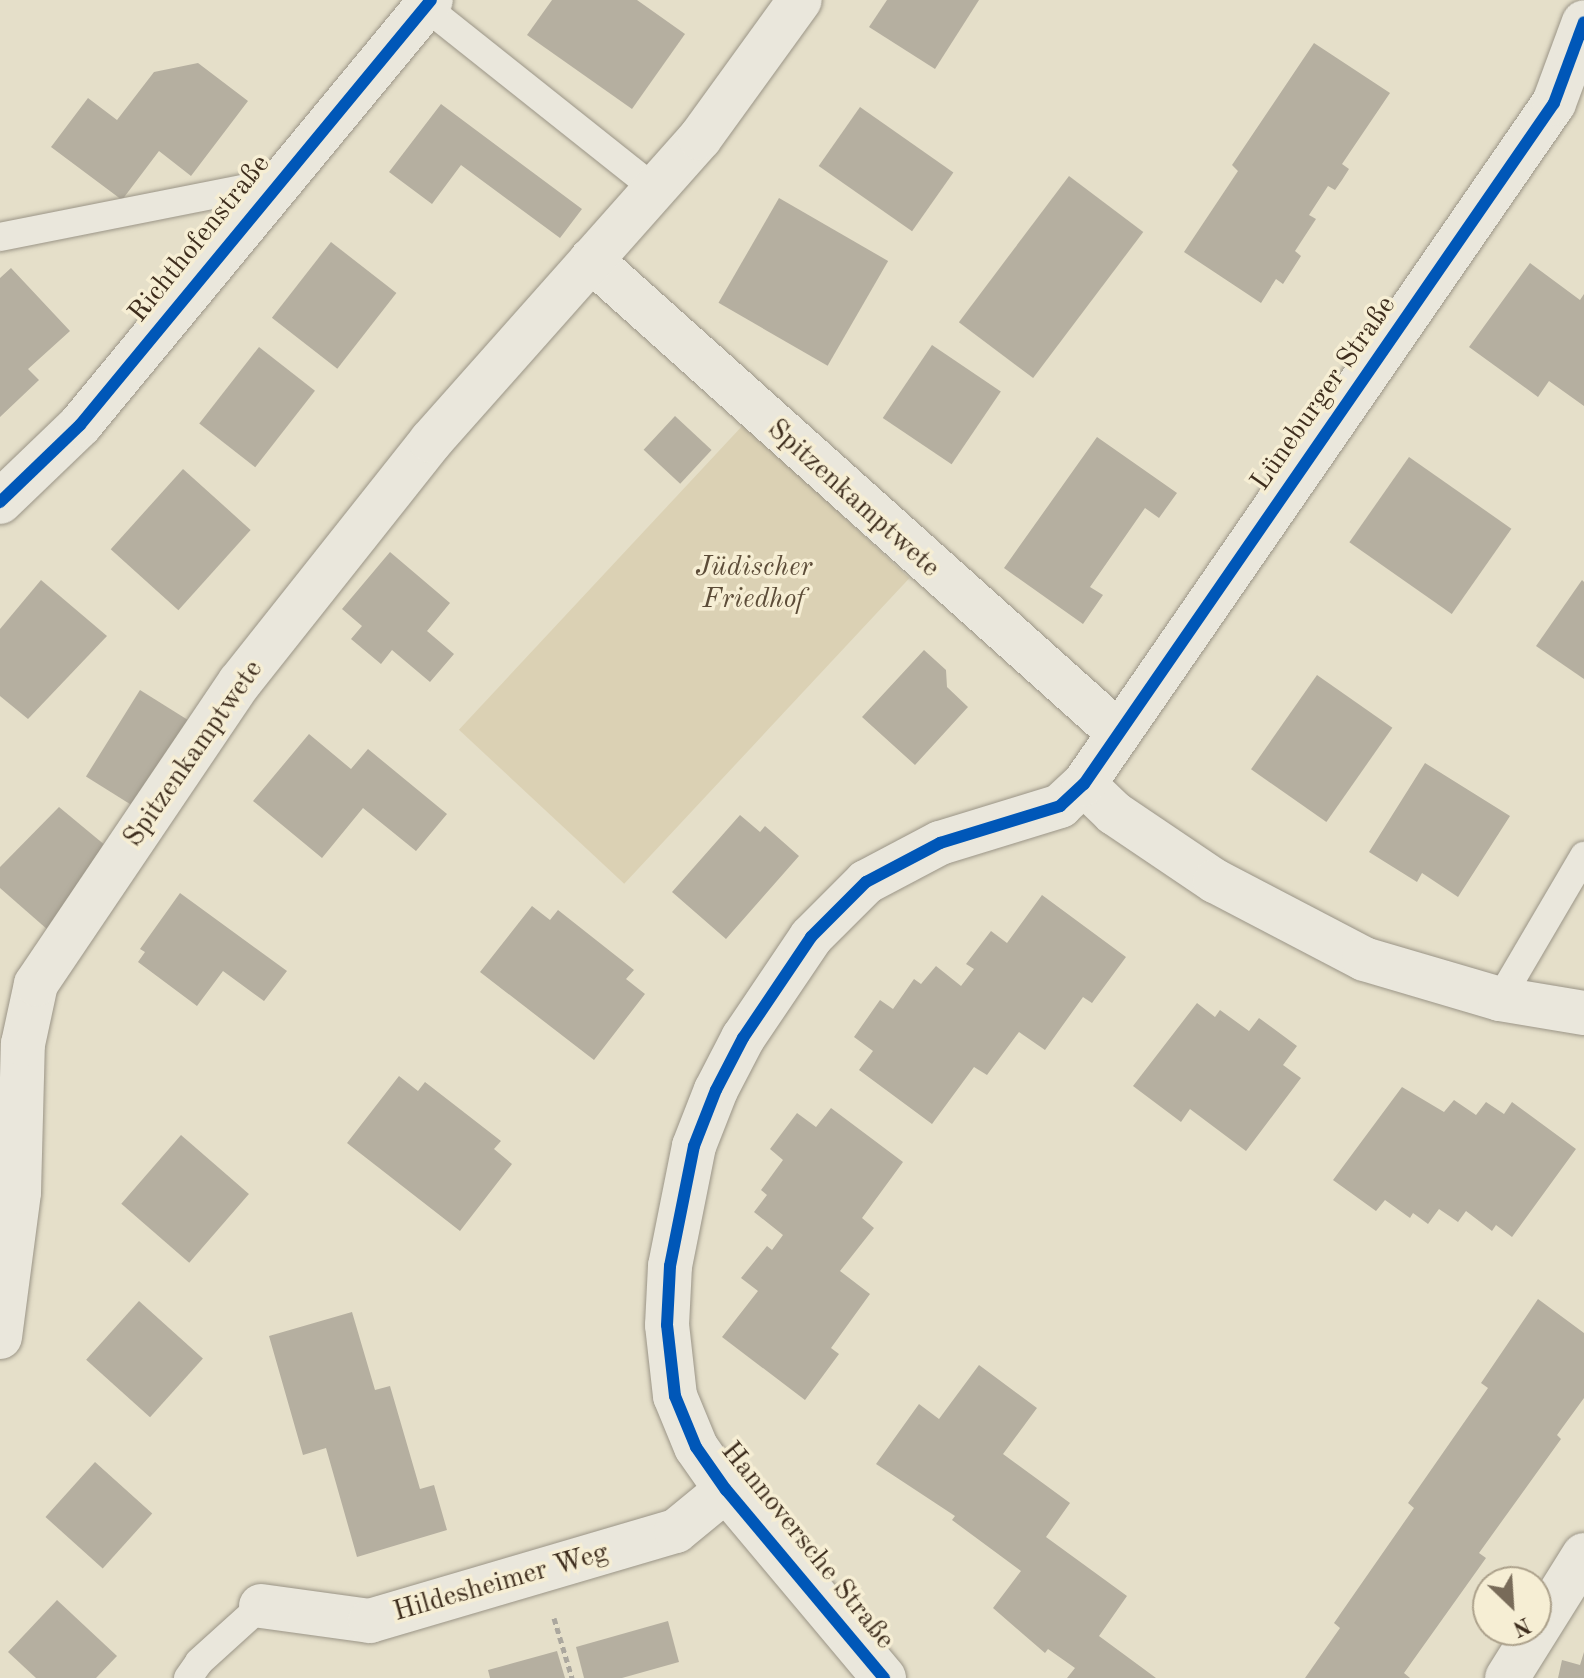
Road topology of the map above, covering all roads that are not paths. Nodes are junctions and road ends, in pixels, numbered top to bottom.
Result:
1 (800, 0) edge
2 (428, 4) edge
3 (1584, 22) edge
4 (278, 182) junction
5 (652, 187) junction
6 (0, 237) edge
7 (591, 260) junction
8 (0, 502) edge
9 (1119, 733) junction
10 (1084, 784) junction
11 (1584, 856) edge
12 (1500, 999) junction
13 (1584, 1013) edge
14 (0, 1337) edge
15 (726, 1490) junction
16 (1584, 1555) edge
17 (261, 1606) joint
18 (188, 1678) edge
19 (884, 1678) edge
20 (1507, 1678) edge

1 - 5 street, Spitzenkamptwete
2 - 4 street, Richthofenstraße
2 - 5 lane
3 - 9 street, Lüneburger Straße
4 - 6 lane
4 - 8 street, Richthofenstraße
5 - 7 street, Spitzenkamptwete
7 - 9 street, Spitzenkamptwete
7 - 14 street, Spitzenkamptwete
9 - 10 street, Lüneburger Straße
10 - 12 street
10 - 15 street, Hannoversche Straße
11 - 12 lane
12 - 13 street
15 - 17 street, Hildesheimer Weg
15 - 19 street, Hannoversche Straße
16 - 20 street
17 - 18 lane

